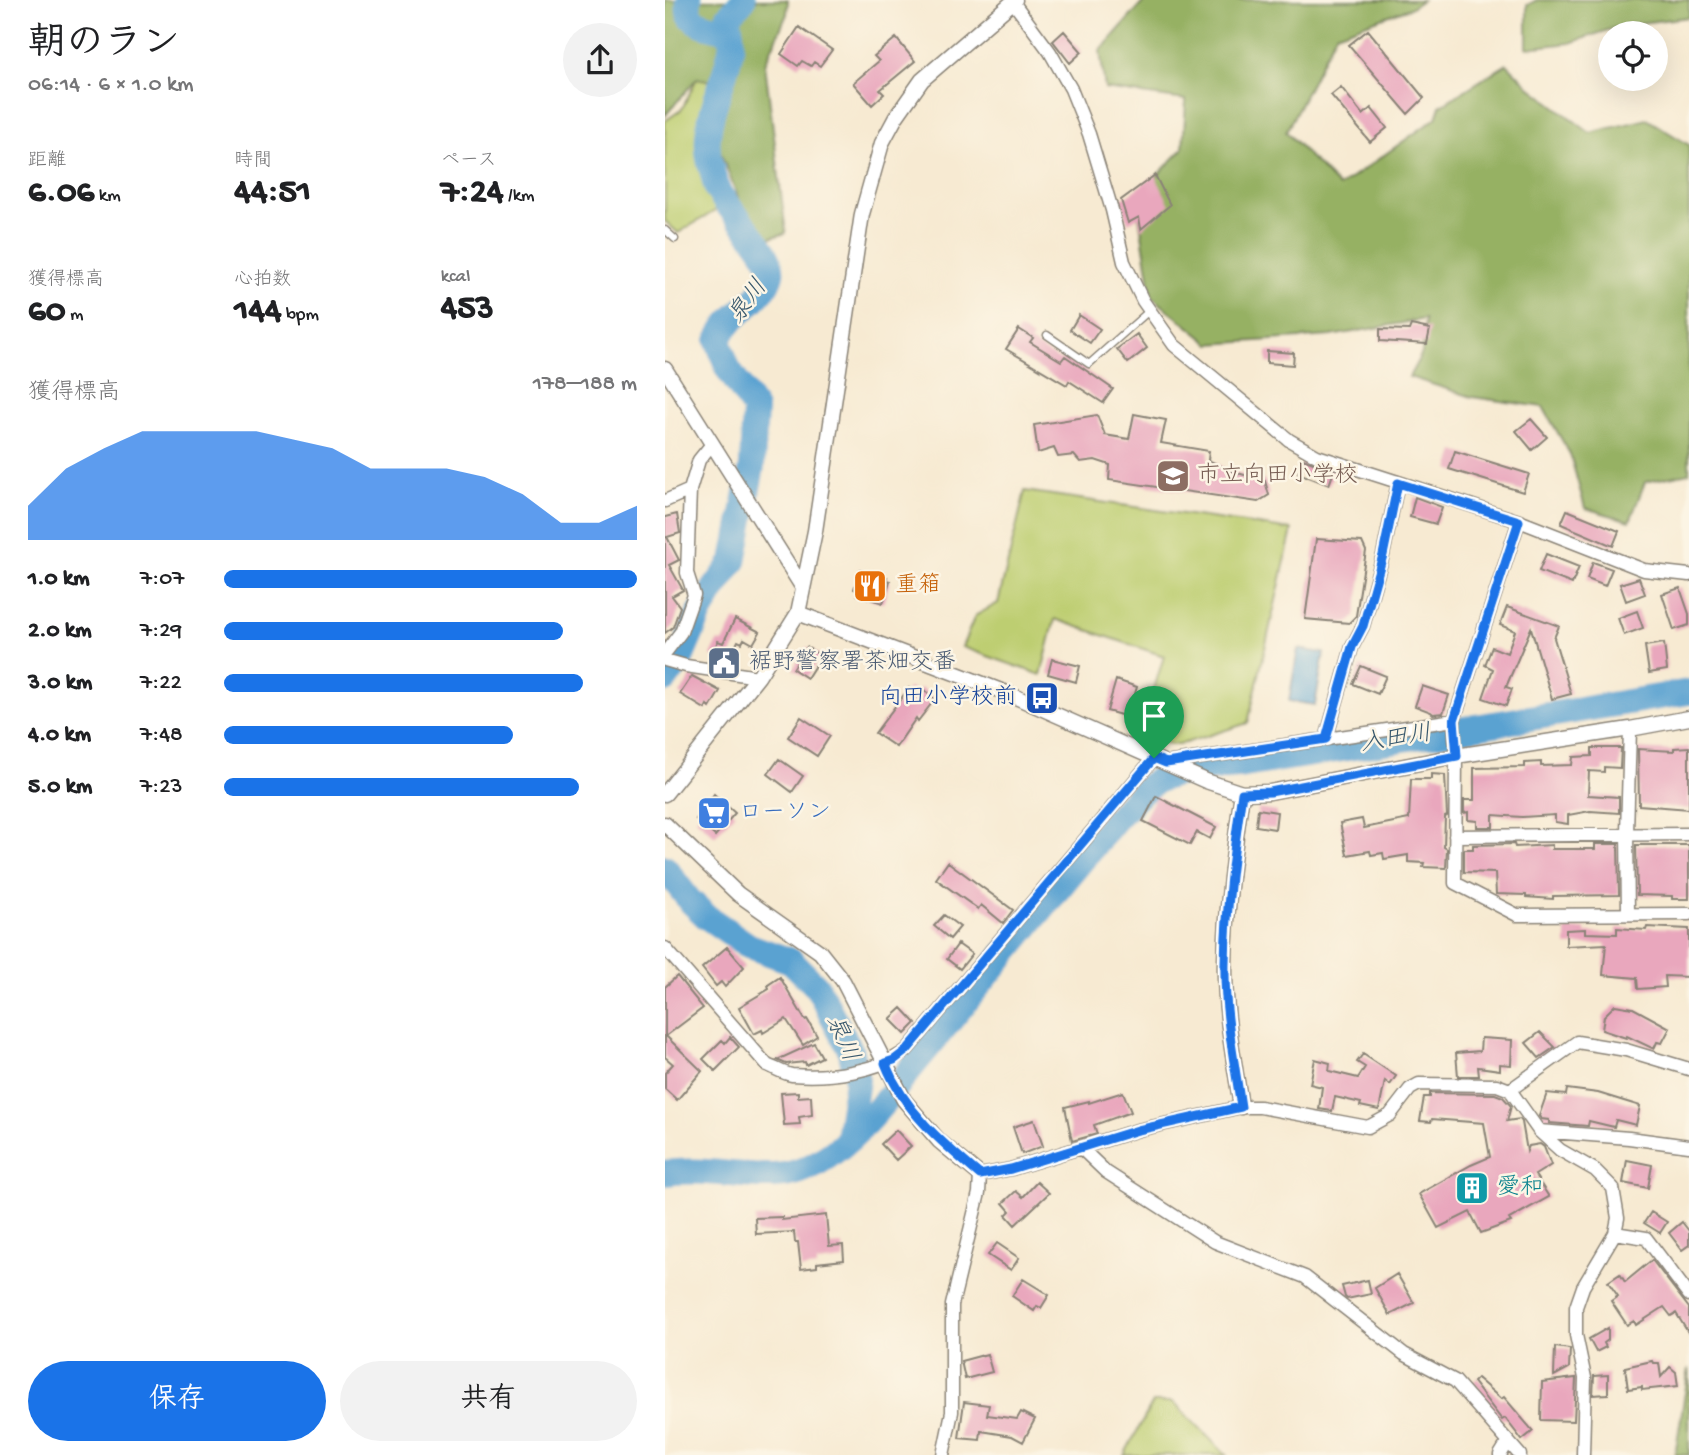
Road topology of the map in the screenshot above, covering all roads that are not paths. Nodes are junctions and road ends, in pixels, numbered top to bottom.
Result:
1 (1013, 1) edge
2 (665, 230) edge
3 (675, 239) dead end
4 (1150, 310) junction
5 (1047, 335) dead end
6 (665, 369) edge
7 (712, 444) junction
8 (1398, 483) junction
9 (690, 490) junction
10 (665, 501) edge
11 (1519, 521) junction
12 (1689, 575) edge
13 (803, 588) junction
14 (798, 613) junction
15 (666, 658) edge
16 (758, 677) junction
17 (1689, 718) edge
18 (1454, 723) junction
19 (1630, 729) junction
20 (1326, 739) junction
21 (1456, 750) junction
22 (1160, 760) junction
23 (1242, 793) junction
24 (665, 794) edge
25 (665, 824) edge
26 (1627, 833) junction
27 (1689, 834) edge
28 (1455, 836) junction
29 (1628, 913) junction
30 (1689, 914) edge
31 (665, 948) edge
32 (1689, 1069) edge
33 (888, 1070) junction
34 (1510, 1090) junction
35 (1241, 1107) junction
36 (1539, 1131) junction
37 (1689, 1146) edge
38 (1081, 1148) junction
39 (980, 1175) junction
40 (1615, 1233) junction
41 (1689, 1295) edge
42 (1509, 1442) junction
43 (943, 1455) edge
44 (1500, 1455) edge
45 (1520, 1455) edge
46 (1583, 1455) edge

1 - 4 street
1 - 13 street
2 - 3 lane
4 - 5 lane
4 - 8 street
6 - 7 street
7 - 9 street
7 - 13 street
8 - 11 street
8 - 20 street
9 - 10 street
9 - 15 street
11 - 12 street
11 - 18 street
13 - 14 street
14 - 16 street
14 - 22 street
15 - 16 street
16 - 24 street
17 - 19 street
18 - 20 street
18 - 21 street
19 - 21 street
19 - 26 street
20 - 22 street
21 - 23 street
21 - 28 street
22 - 23 street
22 - 33 street
23 - 35 street
25 - 33 street
26 - 27 street
26 - 28 street
26 - 29 street
28 - 29 street
29 - 30 street
31 - 33 street
32 - 34 street
33 - 39 street
34 - 35 street
34 - 36 street
35 - 38 street
36 - 37 street
36 - 40 street
38 - 39 street
38 - 42 street
39 - 43 street
40 - 41 street
40 - 46 street
42 - 44 street
42 - 45 street

